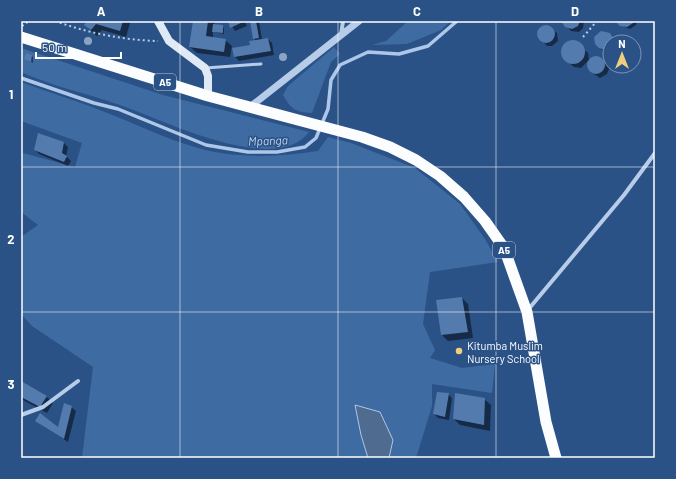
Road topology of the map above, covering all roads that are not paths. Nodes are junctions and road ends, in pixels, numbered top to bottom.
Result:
1 (158, 21) edge
2 (343, 21) edge
3 (359, 21) edge
4 (341, 35) junction
5 (21, 37) edge
6 (261, 64) dead end
7 (204, 68) junction
8 (208, 96) junction
9 (250, 107) junction
10 (655, 153) edge
11 (527, 312) junction
12 (78, 381) dead end
13 (21, 415) edge
14 (556, 458) edge

1 - 7 main road
2 - 4 street
3 - 4 street
4 - 9 street
5 - 8 highway, A5
6 - 7 lane
7 - 8 main road
8 - 9 highway, A5
9 - 11 highway, A5
10 - 11 street
11 - 14 highway, A5
12 - 13 street

